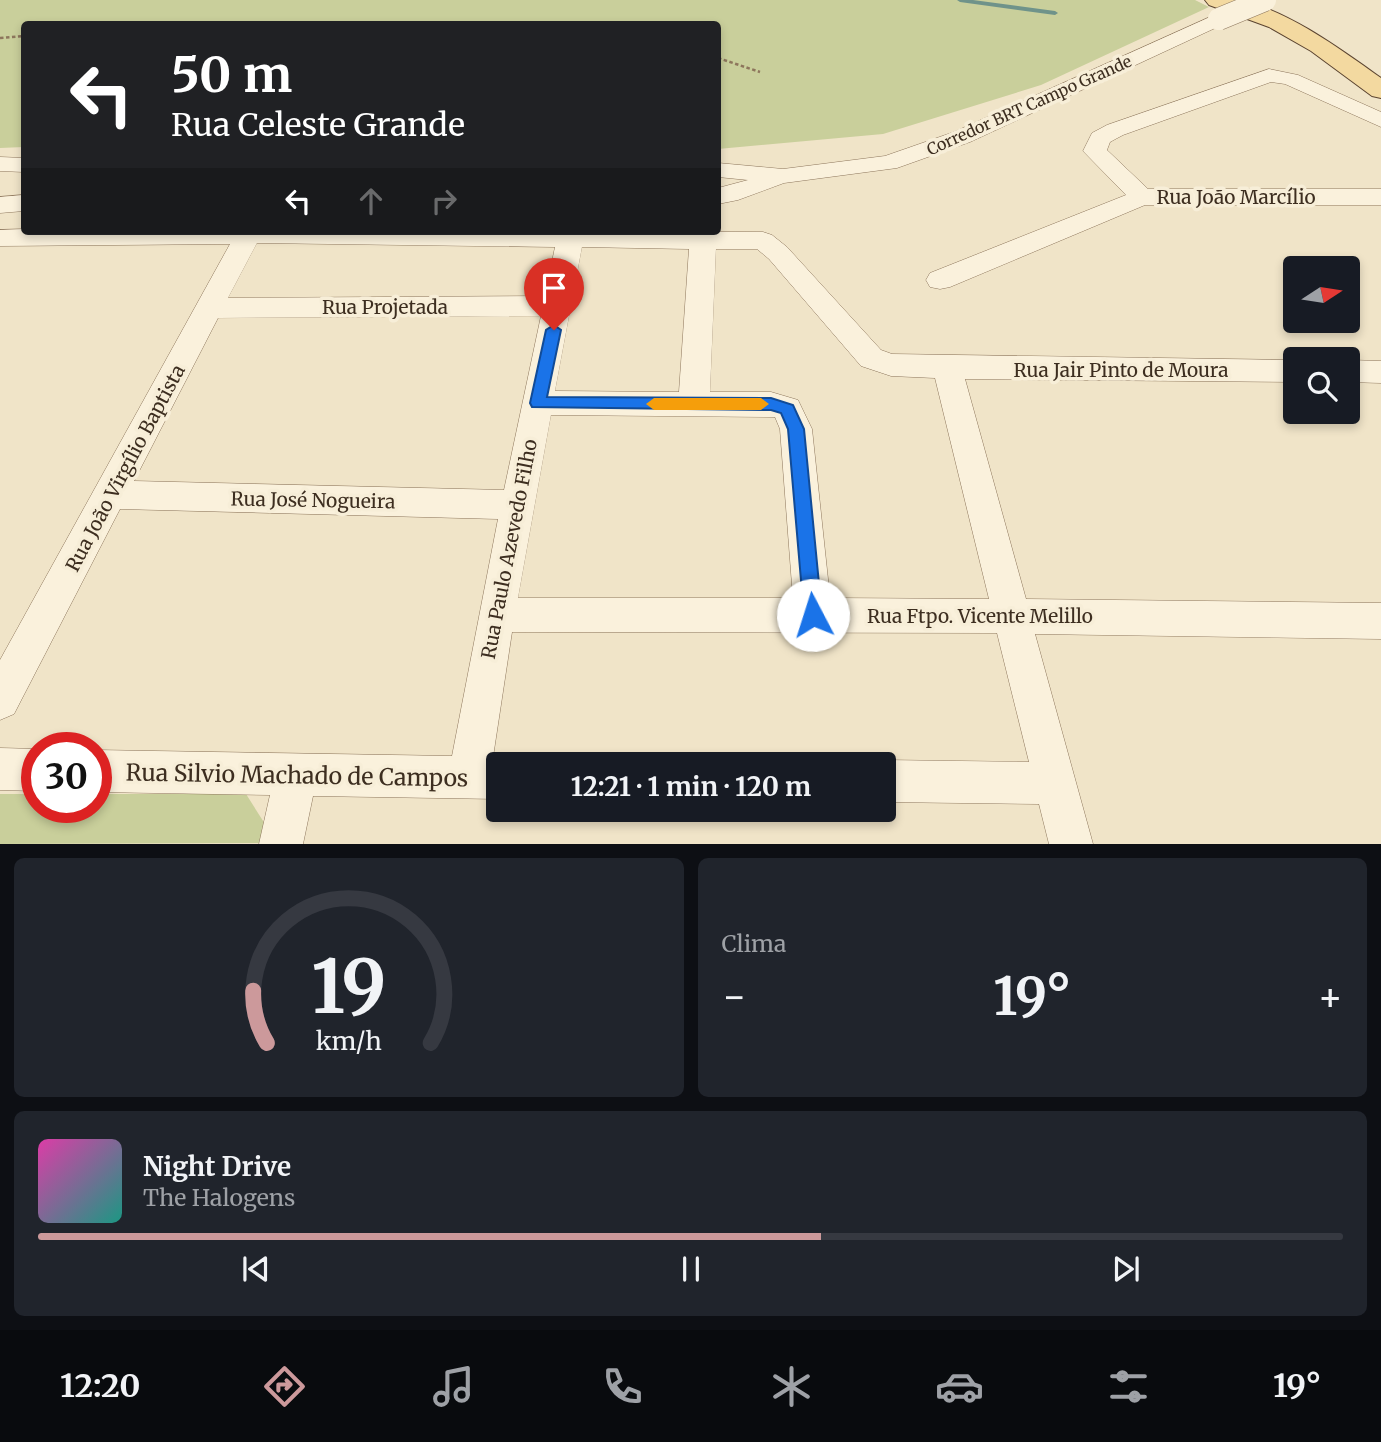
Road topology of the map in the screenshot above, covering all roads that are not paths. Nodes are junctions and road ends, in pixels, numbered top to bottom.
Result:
1 (1265, 0) edge
2 (1218, 9) edge
3 (1381, 90) edge
4 (1381, 120) edge
5 (0, 164) edge
6 (21, 165) edge
7 (721, 170) edge
8 (783, 176) junction
9 (721, 196) edge
10 (1142, 197) junction
11 (1381, 197) edge
12 (21, 203) edge
13 (0, 205) edge
14 (248, 235) junction
15 (0, 238) edge
16 (570, 240) junction
17 (703, 242) junction
18 (940, 280) dead end
19 (559, 306) junction
20 (211, 308) junction
21 (947, 368) junction
22 (1283, 371) edge
23 (1360, 371) edge
24 (1381, 372) edge
25 (538, 403) junction
26 (694, 405) junction
27 (109, 495) junction
28 (517, 505) junction
29 (496, 615) junction
30 (813, 615) junction
31 (1010, 616) junction
32 (1381, 621) edge
33 (0, 700) edge
34 (0, 769) edge
35 (21, 770) edge
36 (112, 771) edge
37 (296, 776) junction
38 (484, 778) edge
39 (896, 781) edge
40 (1053, 783) junction
41 (281, 844) edge
42 (1071, 844) edge

1 - 2 street, Corredor BRT Campo Grande, bridge
2 - 3 main road
2 - 8 street, Corredor BRT Campo Grande
4 - 10 street
5 - 6 street
7 - 8 street, Corredor BRT Campo Grande
8 - 9 street, Corredor BRT Campo Grande
10 - 11 street, Rua João Marcílio
10 - 18 street, Rua João Marcílio
12 - 13 street
14 - 15 street, Rua Jair Pinto de Moura
14 - 16 street, Rua Jair Pinto de Moura
14 - 20 street, Rua João Virgílio Baptista
16 - 17 street, Rua Jair Pinto de Moura
16 - 19 street, Rua Paulo Azevedo Filho
17 - 21 street, Rua Jair Pinto de Moura
17 - 26 street
19 - 20 street, Rua Projetada
19 - 25 street, Rua Paulo Azevedo Filho
20 - 27 street, Rua João Virgílio Baptista
21 - 22 street, Rua Jair Pinto de Moura
21 - 31 street
23 - 24 street
25 - 26 street
25 - 28 street, Rua Paulo Azevedo Filho
26 - 30 street
27 - 28 street, Rua José Nogueira
27 - 33 street, Rua João Virgílio Baptista
28 - 29 street, Rua Paulo Azevedo Filho
29 - 30 street, Rua Ftpo. Vicente Melillo
29 - 38 street, Rua Paulo Azevedo Filho
30 - 31 street, Rua Ftpo. Vicente Melillo
31 - 32 street, Rua Ftpo. Vicente Melillo
31 - 40 street
34 - 35 street
36 - 37 street, Rua Silvio Machado de Campos
37 - 38 street, Rua Silvio Machado de Campos
37 - 41 street
39 - 40 street
40 - 42 street

